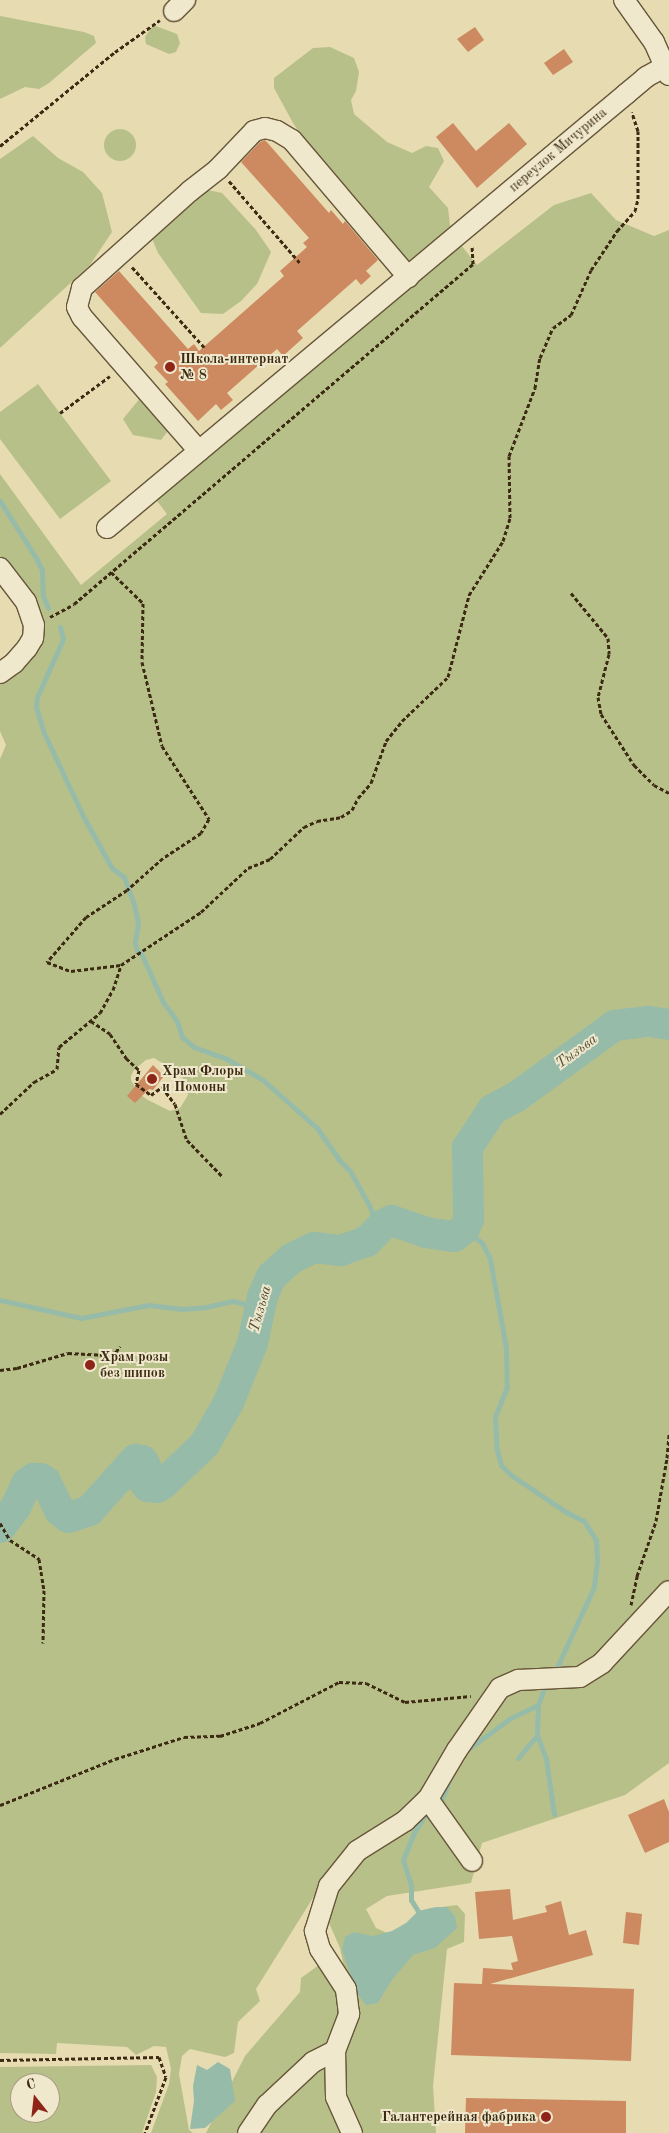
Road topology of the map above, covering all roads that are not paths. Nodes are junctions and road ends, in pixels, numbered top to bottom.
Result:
1 (624, 0) edge
2 (668, 68) edge
3 (408, 276) junction
4 (199, 451) junction
5 (107, 528) dead end
6 (0, 568) edge
7 (0, 673) edge
8 (669, 1591) edge
9 (428, 1799) junction
10 (472, 1861) dead end
11 (335, 2051) junction
12 (343, 2114) junction
13 (248, 2133) edge
14 (336, 2133) edge
15 (352, 2133) edge

1 - 2 street
2 - 3 street, переулок Мичурина
3 - 4 street, переулок Мичурина
3 - 4 street
4 - 5 street, переулок Мичурина
6 - 7 street
8 - 9 street
9 - 10 street
9 - 11 street
11 - 12 street
11 - 13 street
12 - 14 street
12 - 15 street

